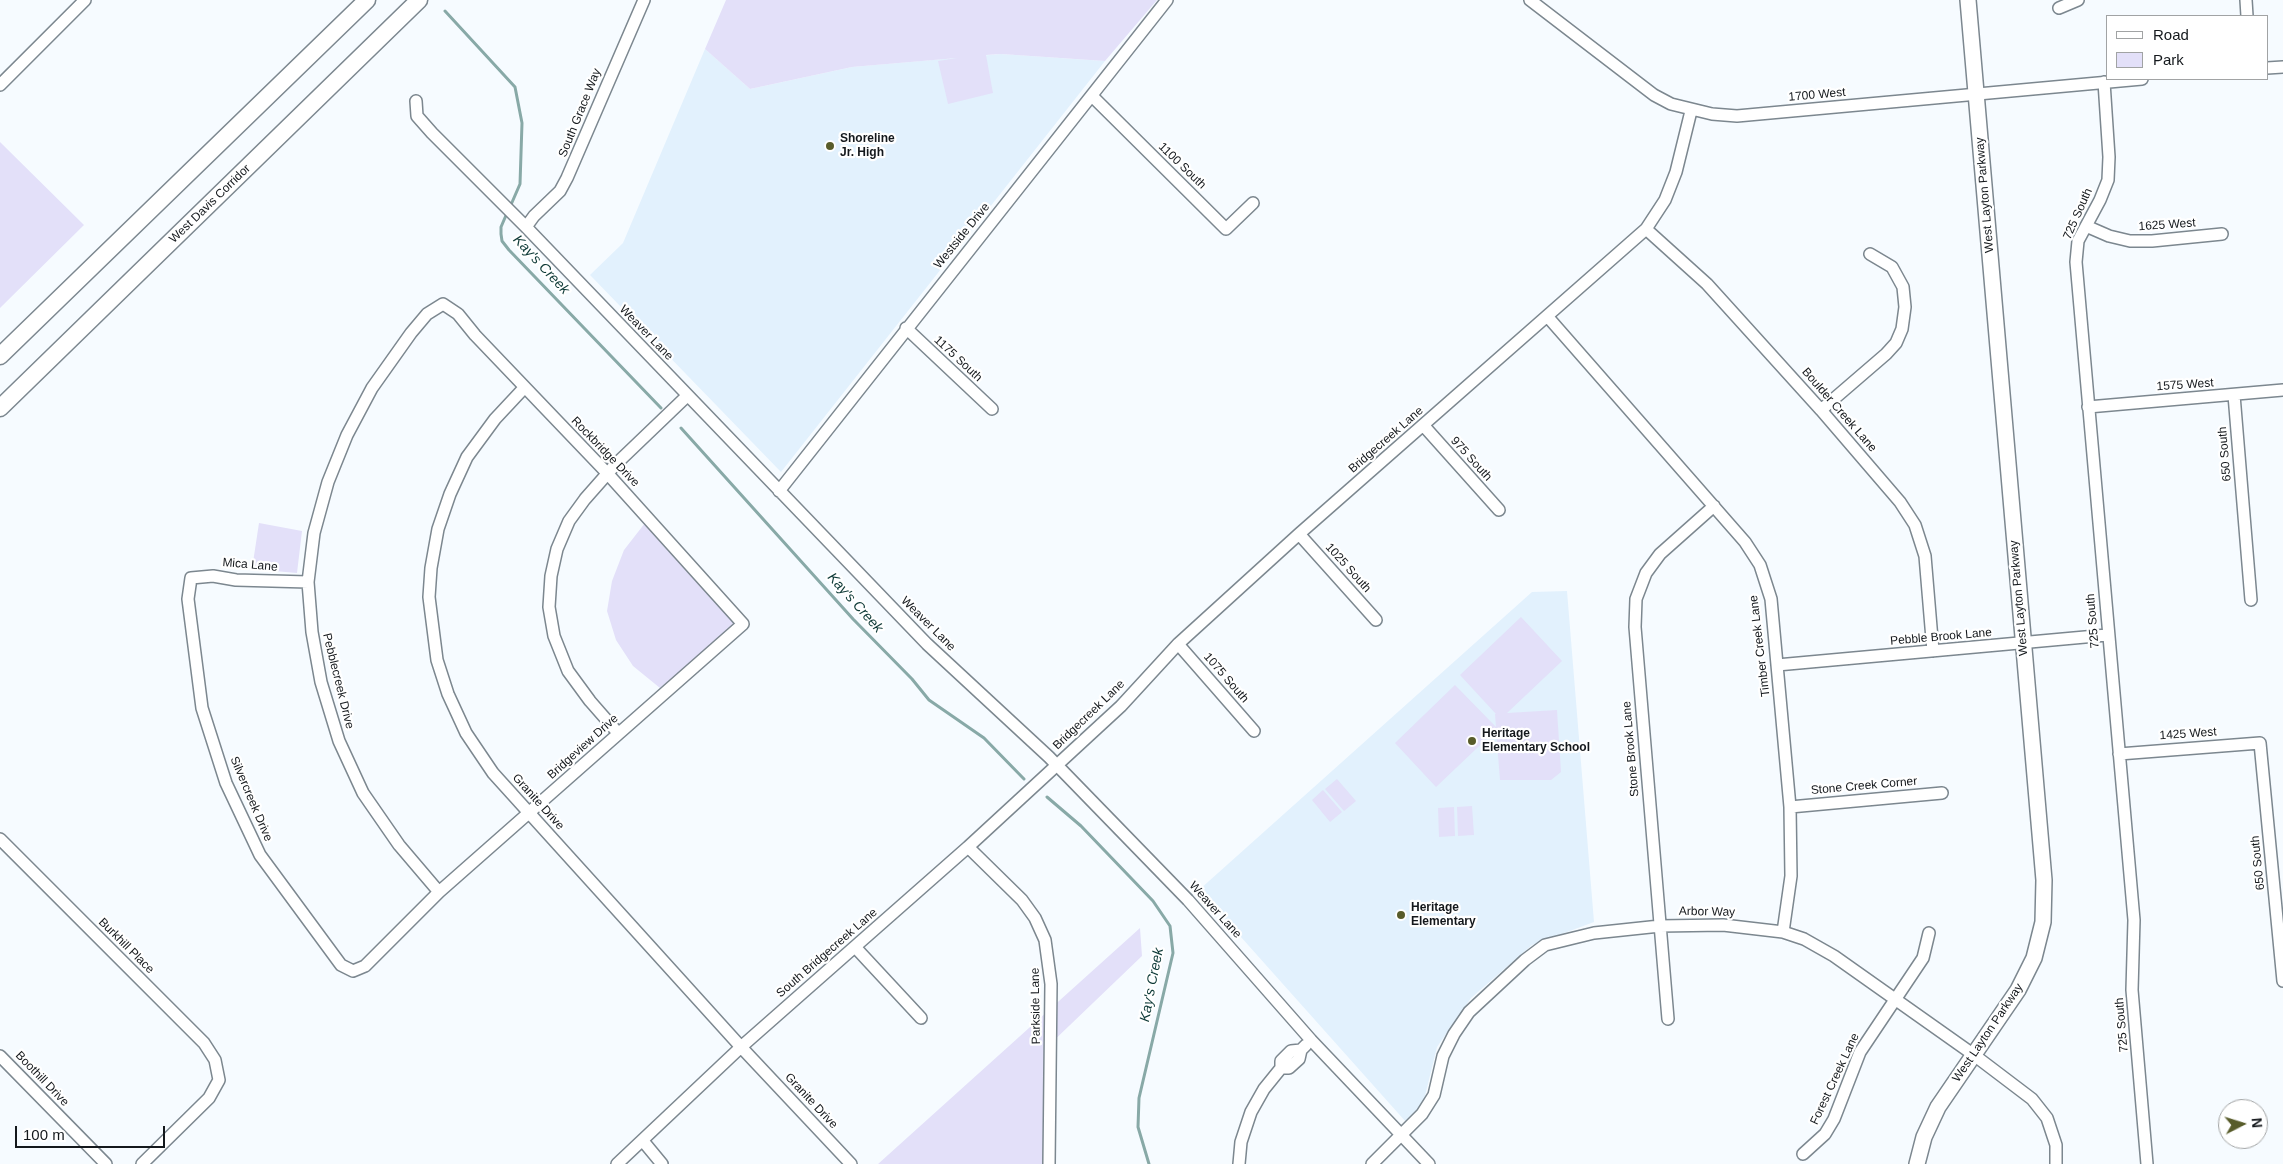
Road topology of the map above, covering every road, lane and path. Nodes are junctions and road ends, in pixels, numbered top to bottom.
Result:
1 (85, 0) edge
2 (366, 0) edge
3 (419, 0) edge
4 (644, 0) edge
5 (1167, 0) edge
6 (1530, 0) edge
7 (1968, 0) edge
8 (2078, 0) edge
9 (2246, 0) edge
10 (2059, 8) dead end
11 (2247, 15) edge
12 (2283, 67) edge
13 (2268, 68) edge
14 (2129, 80) edge
15 (2104, 82) junction
16 (0, 85) edge
17 (1976, 93) junction
18 (1092, 96) junction
19 (416, 100) dead end
20 (1691, 111) junction
21 (1253, 203) dead end
22 (522, 224) junction
23 (2086, 226) junction
24 (1646, 229) junction
25 (2222, 234) dead end
26 (1870, 254) dead end
27 (443, 304) joint
28 (1547, 316) junction
29 (906, 328) junction
30 (0, 356) edge
31 (524, 388) junction
32 (2283, 390) edge
33 (2234, 395) junction
34 (687, 396) junction
35 (2088, 406) junction
36 (0, 408) edge
37 (992, 409) dead end
38 (1822, 410) junction
39 (1423, 425) junction
40 (607, 473) junction
41 (779, 491) junction
42 (1714, 506) junction
43 (1499, 510) dead end
44 (1299, 534) junction
45 (190, 578) joint
46 (308, 582) junction
47 (2251, 600) dead end
48 (1376, 620) dead end
49 (743, 624) joint
50 (2108, 635) junction
51 (2023, 643) junction
52 (1178, 644) junction
53 (1932, 651) junction
54 (1777, 665) junction
55 (1254, 731) dead end
56 (618, 733) junction
57 (2260, 742) joint
58 (2119, 754) junction
59 (1057, 765) junction
60 (1942, 793) dead end
61 (1790, 806) junction
62 (530, 813) junction
63 (0, 839) edge
64 (968, 847) junction
65 (2277, 856) edge
66 (439, 892) junction
67 (1660, 926) junction
68 (1783, 932) junction
69 (1929, 933) dead end
70 (855, 947) junction
71 (353, 971) joint
72 (2283, 981) edge
73 (1894, 1000) junction
74 (921, 1018) dead end
75 (1668, 1019) dead end
76 (1311, 1040) junction
77 (741, 1047) junction
78 (1974, 1055) junction
79 (0, 1056) edge
80 (1401, 1135) junction
81 (642, 1141) junction
82 (1803, 1154) dead end
83 (106, 1164) edge
84 (142, 1164) edge
85 (617, 1164) edge
86 (662, 1164) edge
87 (851, 1164) edge
88 (1049, 1164) edge
89 (1239, 1164) edge
90 (1372, 1164) edge
91 (1429, 1164) edge
92 (1917, 1164) edge
93 (2056, 1164) edge
94 (2147, 1164) edge

1 - 16 street
2 - 30 highway
3 - 36 highway, West Davis Corridor
4 - 22 street, South Grace Way
5 - 18 street, Westside Drive
6 - 20 street, 1700 West
7 - 17 main road, West Layton Parkway
8 - 10 street
9 - 11 street
12 - 13 street
14 - 15 street, 1700 West
15 - 17 street, 1700 West
15 - 23 street, 725 South
17 - 20 street, 1700 West
17 - 51 main road, West Layton Parkway
18 - 21 street, 1100 South
18 - 29 street, Westside Drive
19 - 22 street, Weaver Lane
20 - 24 street, Bridgecreek Lane
22 - 34 street, Weaver Lane
23 - 25 street, 1625 West
23 - 35 street, 725 South
24 - 28 street, Bridgecreek Lane
24 - 38 street, Boulder Creek Lane
26 - 38 street
27 - 31 street, Rockbridge Drive
27 - 46 street, Pebblecreek Drive
28 - 39 street, Bridgecreek Lane
28 - 42 street, Timber Creek Lane
29 - 37 street, 1175 South
29 - 41 street, Westside Drive
31 - 40 street, Rockbridge Drive
31 - 62 street, Granite Drive
32 - 33 street, 1575 West
33 - 35 street, 1575 West
33 - 47 street, 650 South
34 - 40 street
34 - 41 street, Weaver Lane
35 - 50 street, 725 South
38 - 53 street, Boulder Creek Lane
39 - 43 street, 975 South
39 - 44 street, Bridgecreek Lane
40 - 49 street, Rockbridge Drive
40 - 56 street
41 - 59 street, Weaver Lane
42 - 54 street, Timber Creek Lane
42 - 67 street, Stone Brook Lane
44 - 48 street, 1025 South
44 - 52 street, Bridgecreek Lane
45 - 46 street, Mica Lane
45 - 71 street, Silvercreek Drive
46 - 66 street, Pebblecreek Drive
49 - 56 street, Bridgeview Drive
50 - 51 street, Pebble Brook Lane
50 - 58 street, 725 South
51 - 53 street, Pebble Brook Lane
51 - 78 main road, West Layton Parkway
52 - 55 street, 1075 South
52 - 59 street, Bridgecreek Lane
53 - 54 street, Pebble Brook Lane
54 - 61 street, Timber Creek Lane
56 - 62 street, Bridgeview Drive
57 - 58 street, 1425 West
57 - 65 street, 650 South
58 - 94 street, 725 South
59 - 64 street, South Bridgecreek Lane
59 - 76 street, Weaver Lane
60 - 61 street, Stone Creek Corner
61 - 68 street, Timber Creek Lane
62 - 66 street, Bridgeview Drive
62 - 77 street, Granite Drive
63 - 84 street, Burkhill Place
64 - 70 street, South Bridgecreek Lane
64 - 88 street, Parkside Lane
65 - 72 street, 650 South
66 - 71 street, Bridgeview Drive
67 - 68 street, Arbor Way
67 - 75 street, Stone Brook Lane
67 - 80 street, Arbor Way
68 - 73 street, Arbor Way
69 - 73 street, Forest Creek Lane
70 - 74 street
70 - 77 street, South Bridgecreek Lane
73 - 78 street, Arbor Way
73 - 82 street, Forest Creek Lane
76 - 80 street, Weaver Lane
76 - 89 street
77 - 81 street, South Bridgecreek Lane
77 - 87 street, Granite Drive
78 - 92 main road, West Layton Parkway
78 - 93 street, Arbor Way
79 - 83 street, Boothill Drive
80 - 90 street, Arbor Way
80 - 91 street, Weaver Lane
81 - 85 street, South Bridgecreek Lane
81 - 86 street

